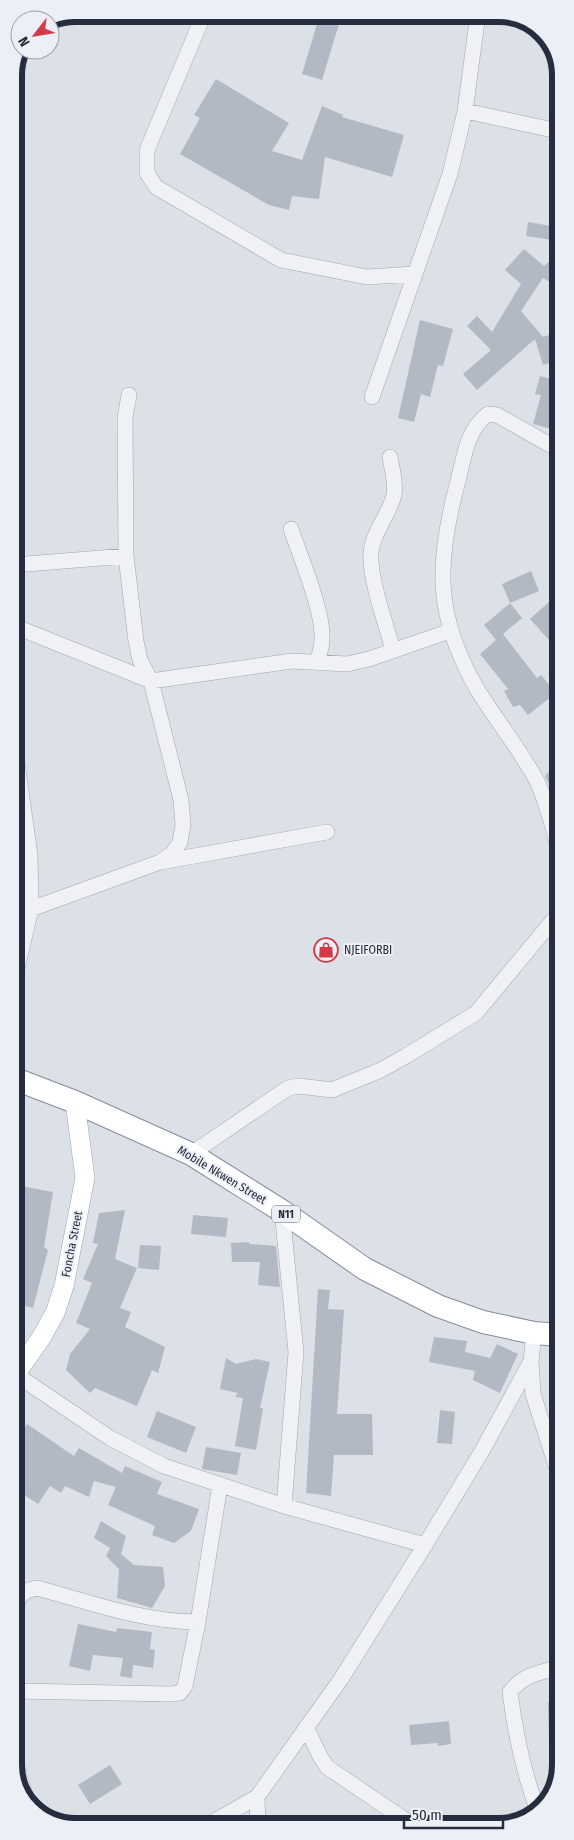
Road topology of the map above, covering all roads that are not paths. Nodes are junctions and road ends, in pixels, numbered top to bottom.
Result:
1 (201, 22) edge
2 (477, 23) edge
3 (465, 111) junction
4 (552, 130) edge
5 (415, 274) junction
6 (129, 395) dead end
7 (372, 397) dead end
8 (552, 446) edge
9 (390, 457) dead end
10 (291, 528) dead end
11 (126, 556) junction
12 (22, 564) edge
13 (22, 629) edge
14 (450, 631) junction
15 (393, 650) junction
16 (318, 662) junction
17 (151, 682) junction
18 (22, 798) edge
19 (552, 827) edge
20 (327, 832) dead end
21 (160, 862) junction
22 (31, 909) junction
23 (552, 921) edge
24 (22, 947) edge
25 (22, 1082) edge
26 (75, 1102) junction
27 (191, 1154) junction
28 (282, 1211) junction
29 (534, 1333) junction
30 (552, 1334) edge
31 (531, 1361) junction
32 (22, 1362) edge
33 (22, 1372) edge
34 (552, 1453) edge
35 (220, 1485) junction
36 (284, 1506) junction
37 (425, 1545) junction
38 (22, 1594) edge
39 (198, 1622) junction
40 (552, 1669) edge
41 (22, 1691) edge
42 (306, 1727) junction
43 (257, 1797) junction
44 (535, 1803) edge
45 (221, 1817) edge
46 (258, 1817) edge
47 (402, 1818) edge

1 - 5 street
2 - 3 street
3 - 4 street
3 - 5 street
5 - 7 street
6 - 11 street
8 - 14 street
9 - 15 street
10 - 16 street
11 - 12 street
11 - 17 street
13 - 17 street
14 - 15 street
14 - 19 street
15 - 16 street
16 - 17 street
17 - 21 street
18 - 22 street
20 - 21 street
21 - 22 street
22 - 24 street
23 - 27 street
25 - 26 highway, Mobile Nkwen Street / N11
26 - 27 highway, Mobile Nkwen Street / N11
26 - 32 main road, Foncha Street
27 - 28 highway, Mobile Nkwen Street / N11
28 - 29 highway, Mobile Nkwen Street / N11
28 - 36 street
29 - 30 highway, Mobile Nkwen Street / N11
29 - 31 street
31 - 34 street
31 - 37 street
33 - 35 street
35 - 36 street
35 - 39 street
36 - 37 street
37 - 42 street
38 - 39 street
39 - 41 street
40 - 44 street
42 - 43 street
42 - 47 street
43 - 45 street
43 - 46 street

